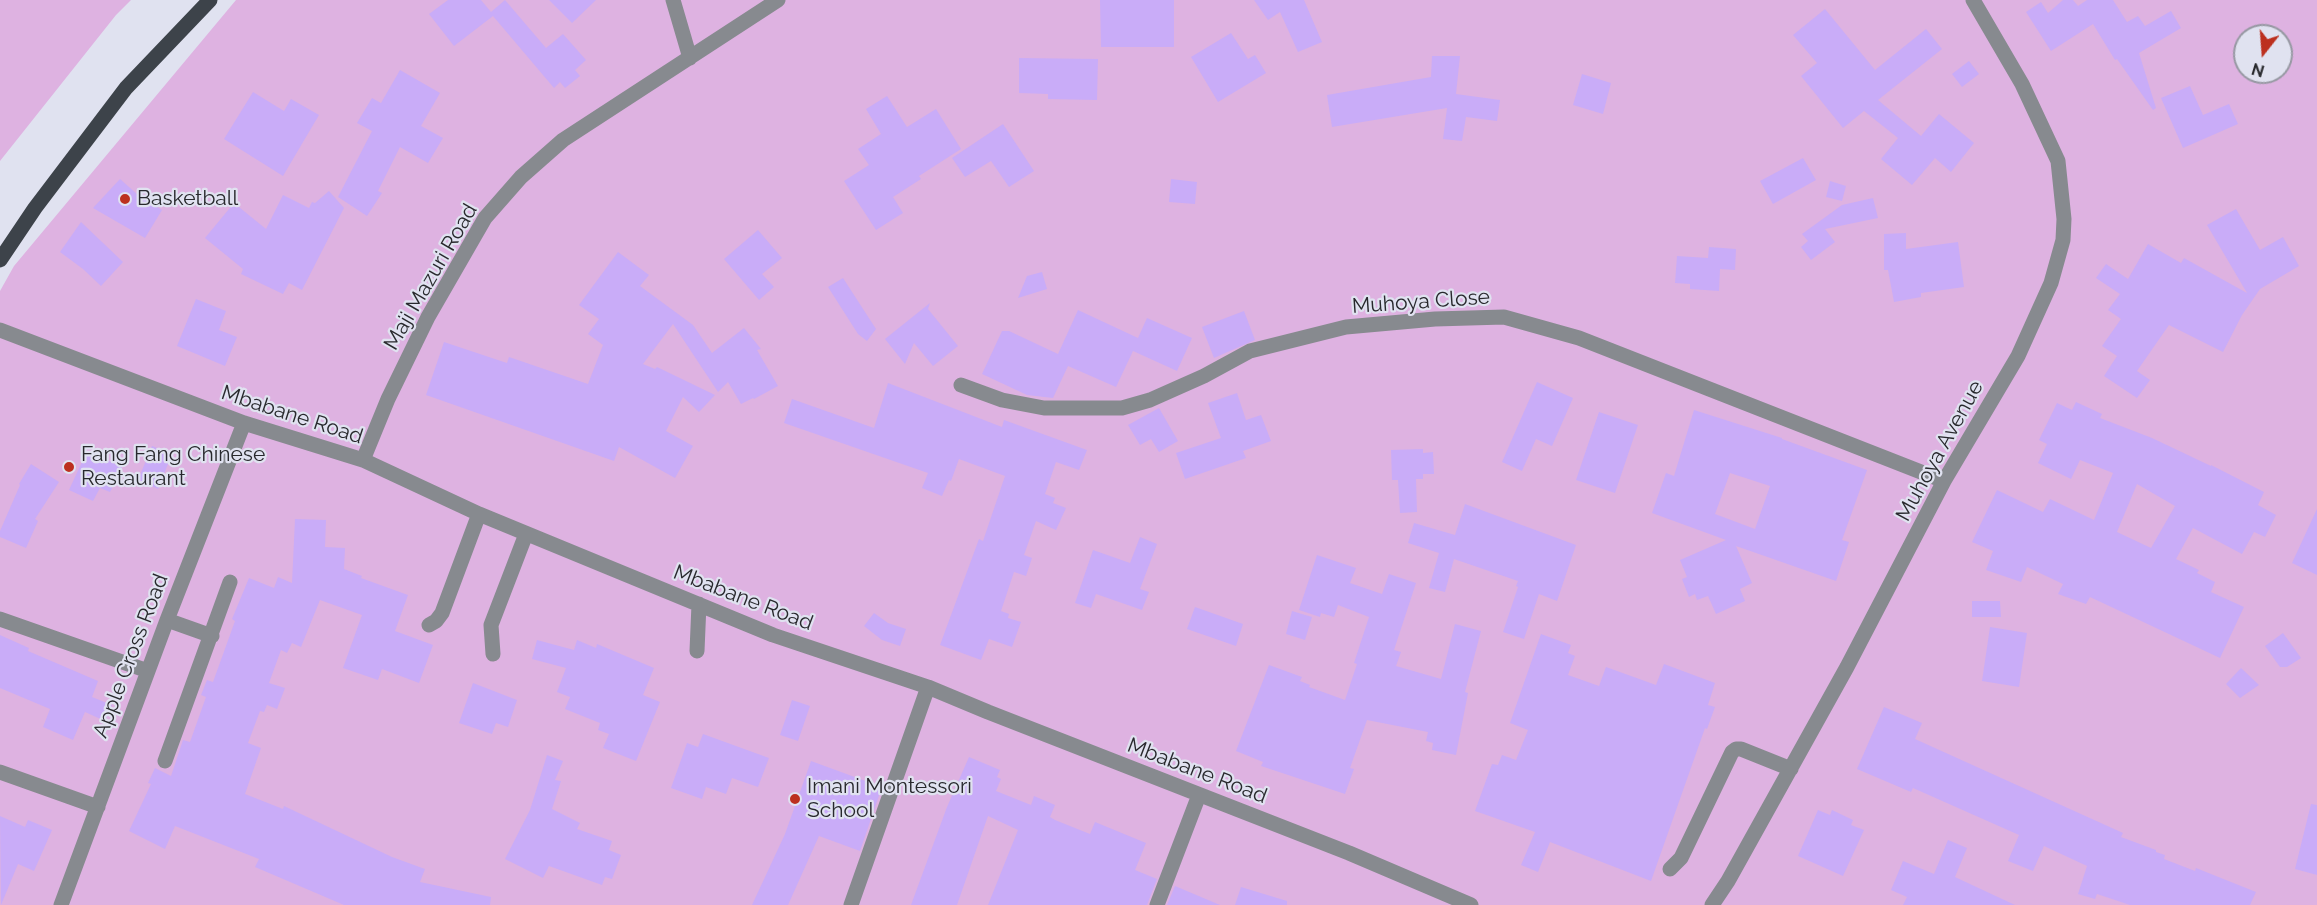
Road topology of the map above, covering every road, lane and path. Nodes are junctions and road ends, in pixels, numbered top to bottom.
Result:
1 (210, 0) edge
2 (673, 0) edge
3 (777, 0) edge
4 (1973, 0) edge
5 (690, 58) junction
6 (0, 260) edge
7 (0, 330) edge
8 (961, 385) dead end
9 (244, 423) junction
10 (363, 460) junction
11 (1944, 482) junction
12 (479, 514) junction
13 (526, 534) junction
14 (230, 582) dead end
15 (699, 604) junction
16 (0, 619) edge
17 (167, 620) junction
18 (429, 625) dead end
19 (212, 636) junction
20 (697, 651) dead end
21 (493, 654) dead end
22 (148, 671) junction
23 (928, 687) junction
24 (165, 761) dead end
25 (1791, 769) junction
26 (0, 772) edge
27 (1199, 795) junction
28 (98, 807) junction
29 (1670, 869) dead end
30 (61, 905) edge
31 (851, 905) edge
32 (1157, 905) edge
33 (1472, 905) edge
34 (1712, 905) edge

1 - 6 main road
2 - 5 street
3 - 5 street, Maji Mazuri Road
4 - 11 street, Muhoya Avenue
5 - 10 street, Maji Mazuri Road
7 - 9 street, Mbabane Road
8 - 11 street, Muhoya Close
9 - 10 street, Mbabane Road
9 - 17 street, Apple Cross Road
10 - 12 street, Mbabane Road
11 - 25 street, Muhoya Avenue
12 - 13 street, Mbabane Road
12 - 18 street
13 - 15 street, Mbabane Road
13 - 21 street
14 - 19 street
15 - 20 street
15 - 23 street, Mbabane Road
16 - 22 street
17 - 19 street
17 - 22 street, Apple Cross Road
19 - 24 street
22 - 28 street, Apple Cross Road
23 - 27 street, Mbabane Road
23 - 31 street
25 - 29 street
25 - 34 street, Muhoya Avenue
26 - 28 street
27 - 32 street
27 - 33 street, Mbabane Road
28 - 30 street, Apple Cross Road

